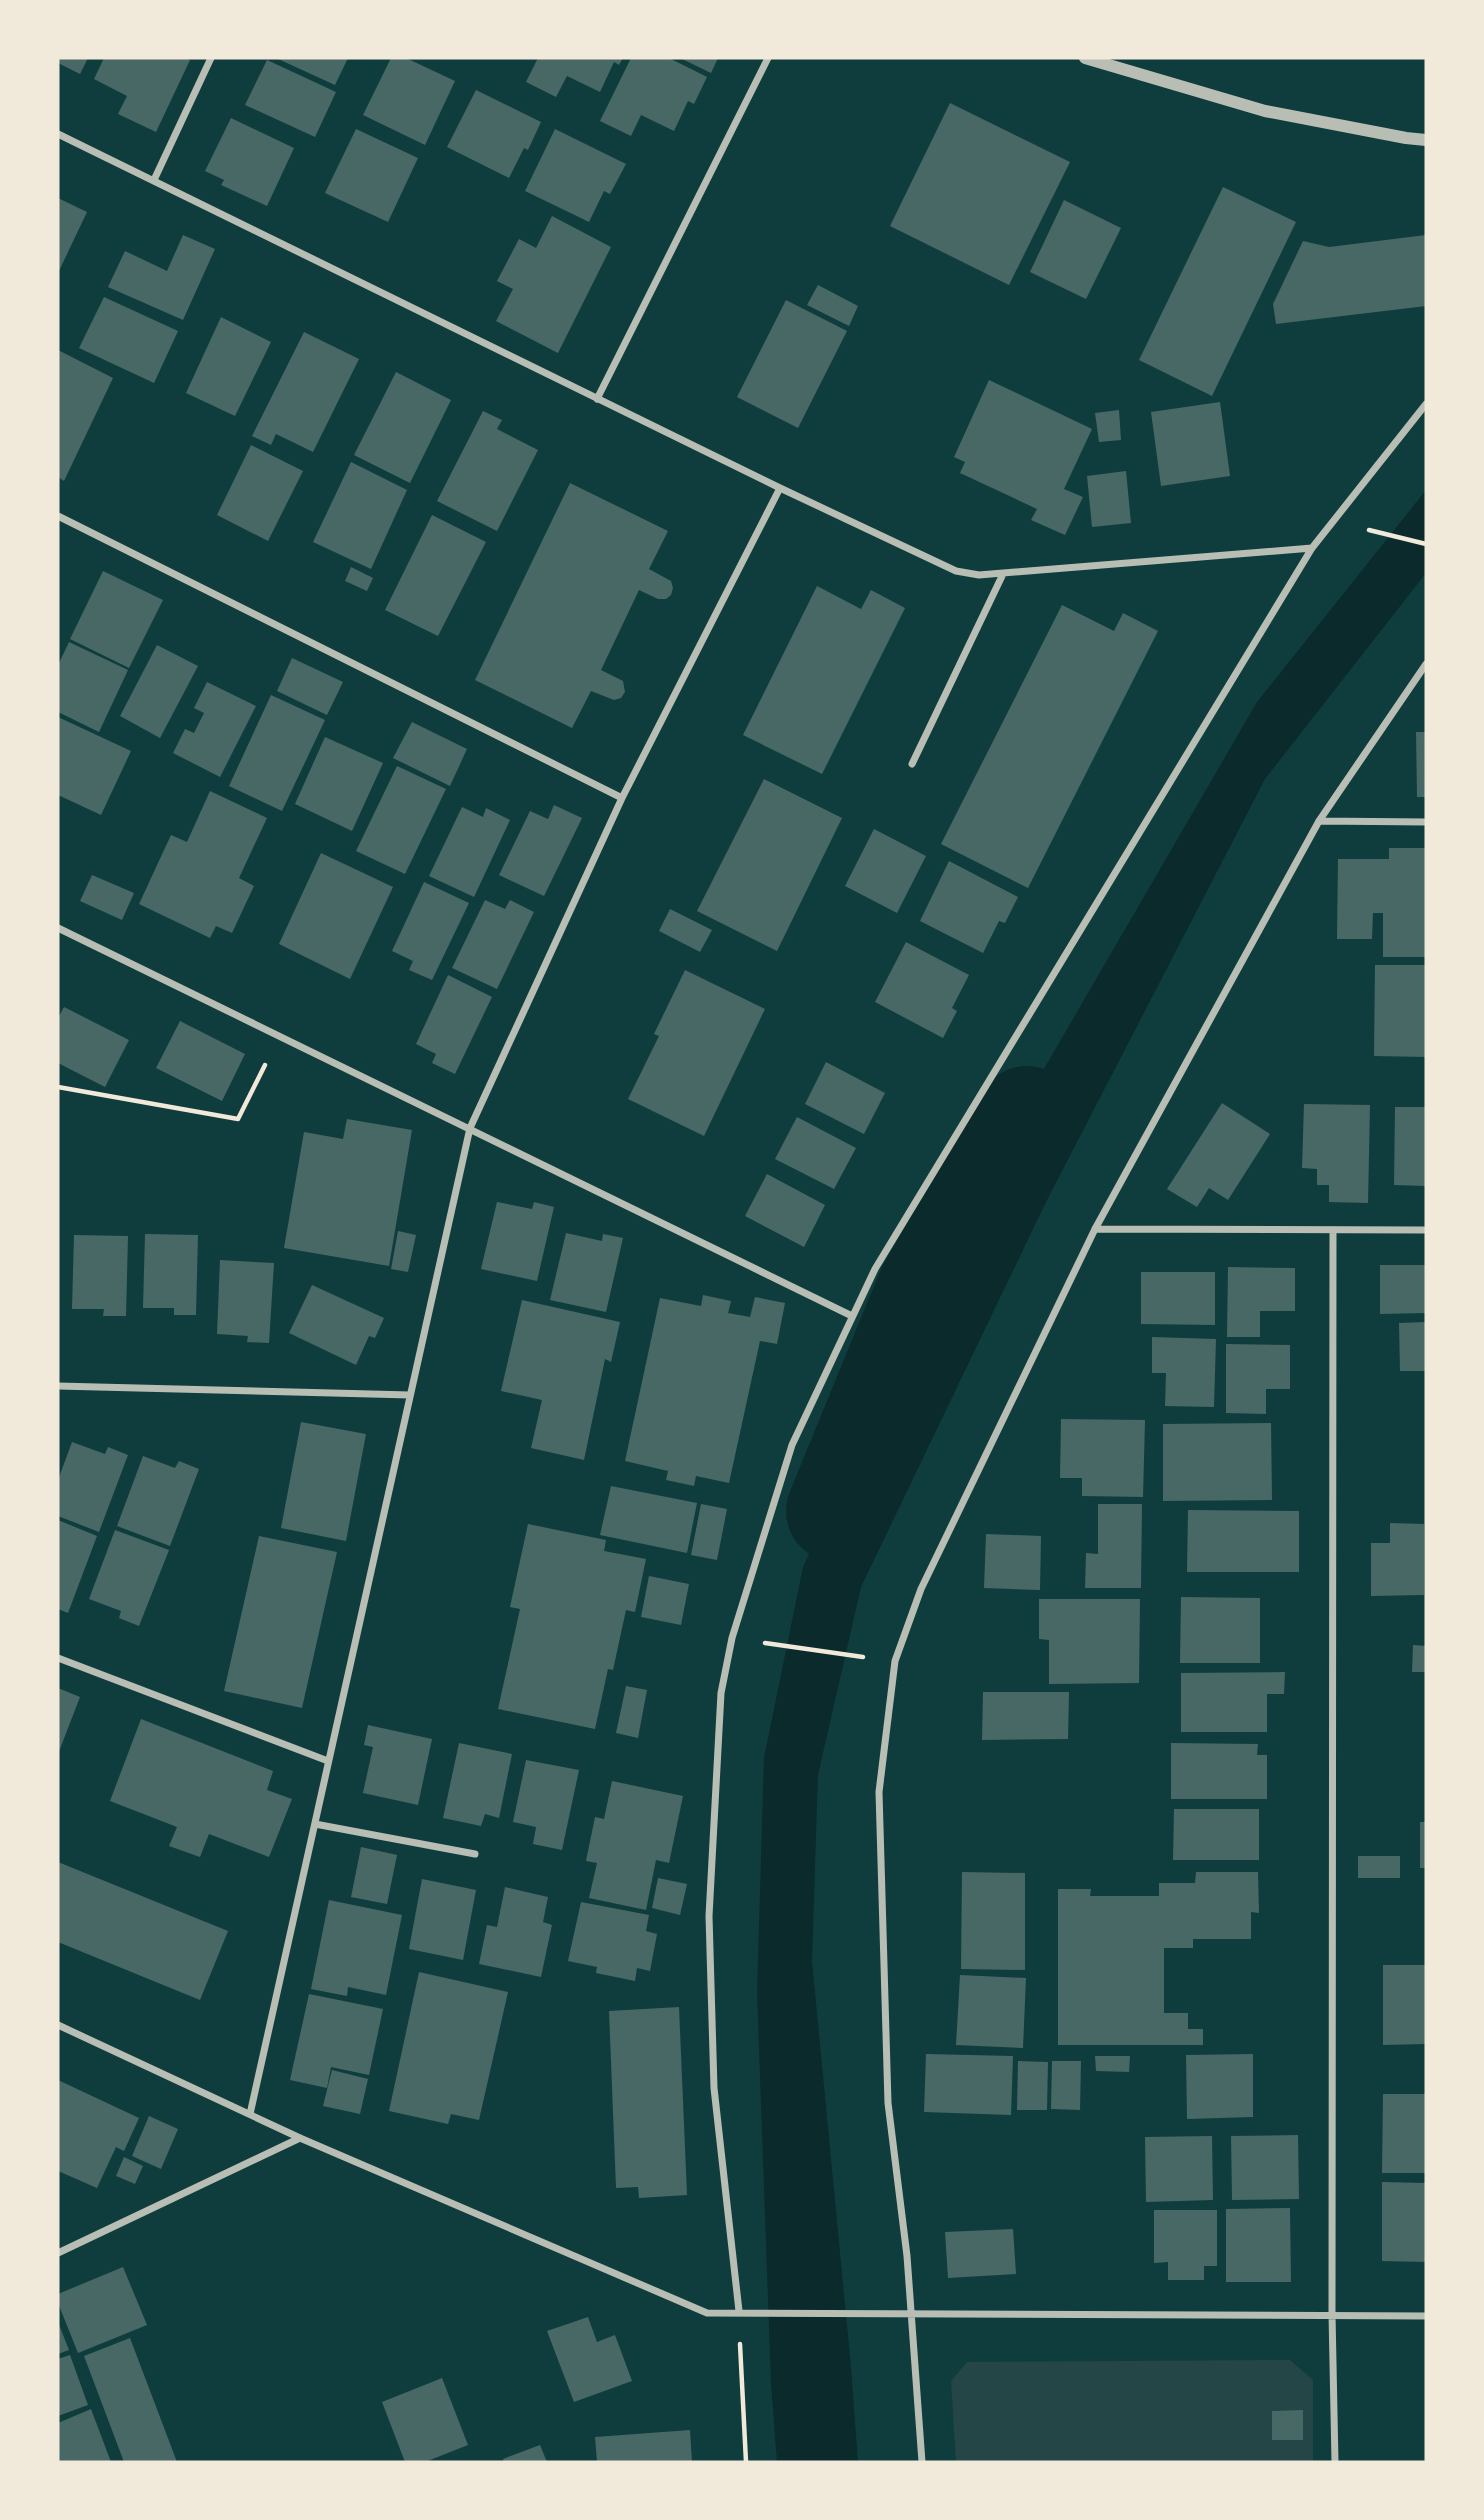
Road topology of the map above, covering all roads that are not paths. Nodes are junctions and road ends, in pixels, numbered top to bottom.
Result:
1 (211, 58) edge
2 (768, 58) edge
3 (1084, 58) edge
4 (58, 134) edge
5 (1426, 140) edge
6 (154, 180) junction
7 (597, 399) junction
8 (1426, 404) edge
9 (780, 488) junction
10 (58, 516) edge
11 (1312, 548) junction
12 (1003, 574) junction
13 (1426, 664) edge
14 (912, 764) dead end
15 (622, 798) junction
16 (1319, 821) junction
17 (1426, 822) edge
18 (58, 928) edge
19 (470, 1128) junction
20 (1095, 1229) junction
21 (1333, 1230) junction
22 (1426, 1230) edge
23 (852, 1316) junction
24 (58, 1386) edge
25 (410, 1395) junction
26 (58, 1658) edge
27 (328, 1761) junction
28 (315, 1824) junction
29 (475, 1854) dead end
30 (58, 2025) edge
31 (250, 2114) junction
32 (300, 2138) junction
33 (58, 2253) edge
34 (739, 2311) junction
35 (912, 2314) junction
36 (1332, 2314) junction
37 (1426, 2316) edge
38 (922, 2462) edge
39 (1335, 2462) edge

1 - 6 street
2 - 7 street
3 - 5 street
4 - 6 street
6 - 7 street
7 - 9 street
8 - 11 street
9 - 12 street
9 - 15 street
10 - 15 street
11 - 12 street
11 - 23 street
12 - 14 street
13 - 16 street
15 - 19 street
16 - 17 street
16 - 20 street
18 - 19 street
19 - 23 street
19 - 25 street
20 - 21 street
20 - 35 street
21 - 22 street
21 - 36 street
23 - 34 street
24 - 25 street
25 - 27 street
26 - 27 street
27 - 28 street
28 - 29 street
28 - 31 street
30 - 31 street
31 - 32 street
32 - 33 street
32 - 34 street
34 - 35 street
35 - 36 street
35 - 38 street
36 - 37 street
36 - 39 street

